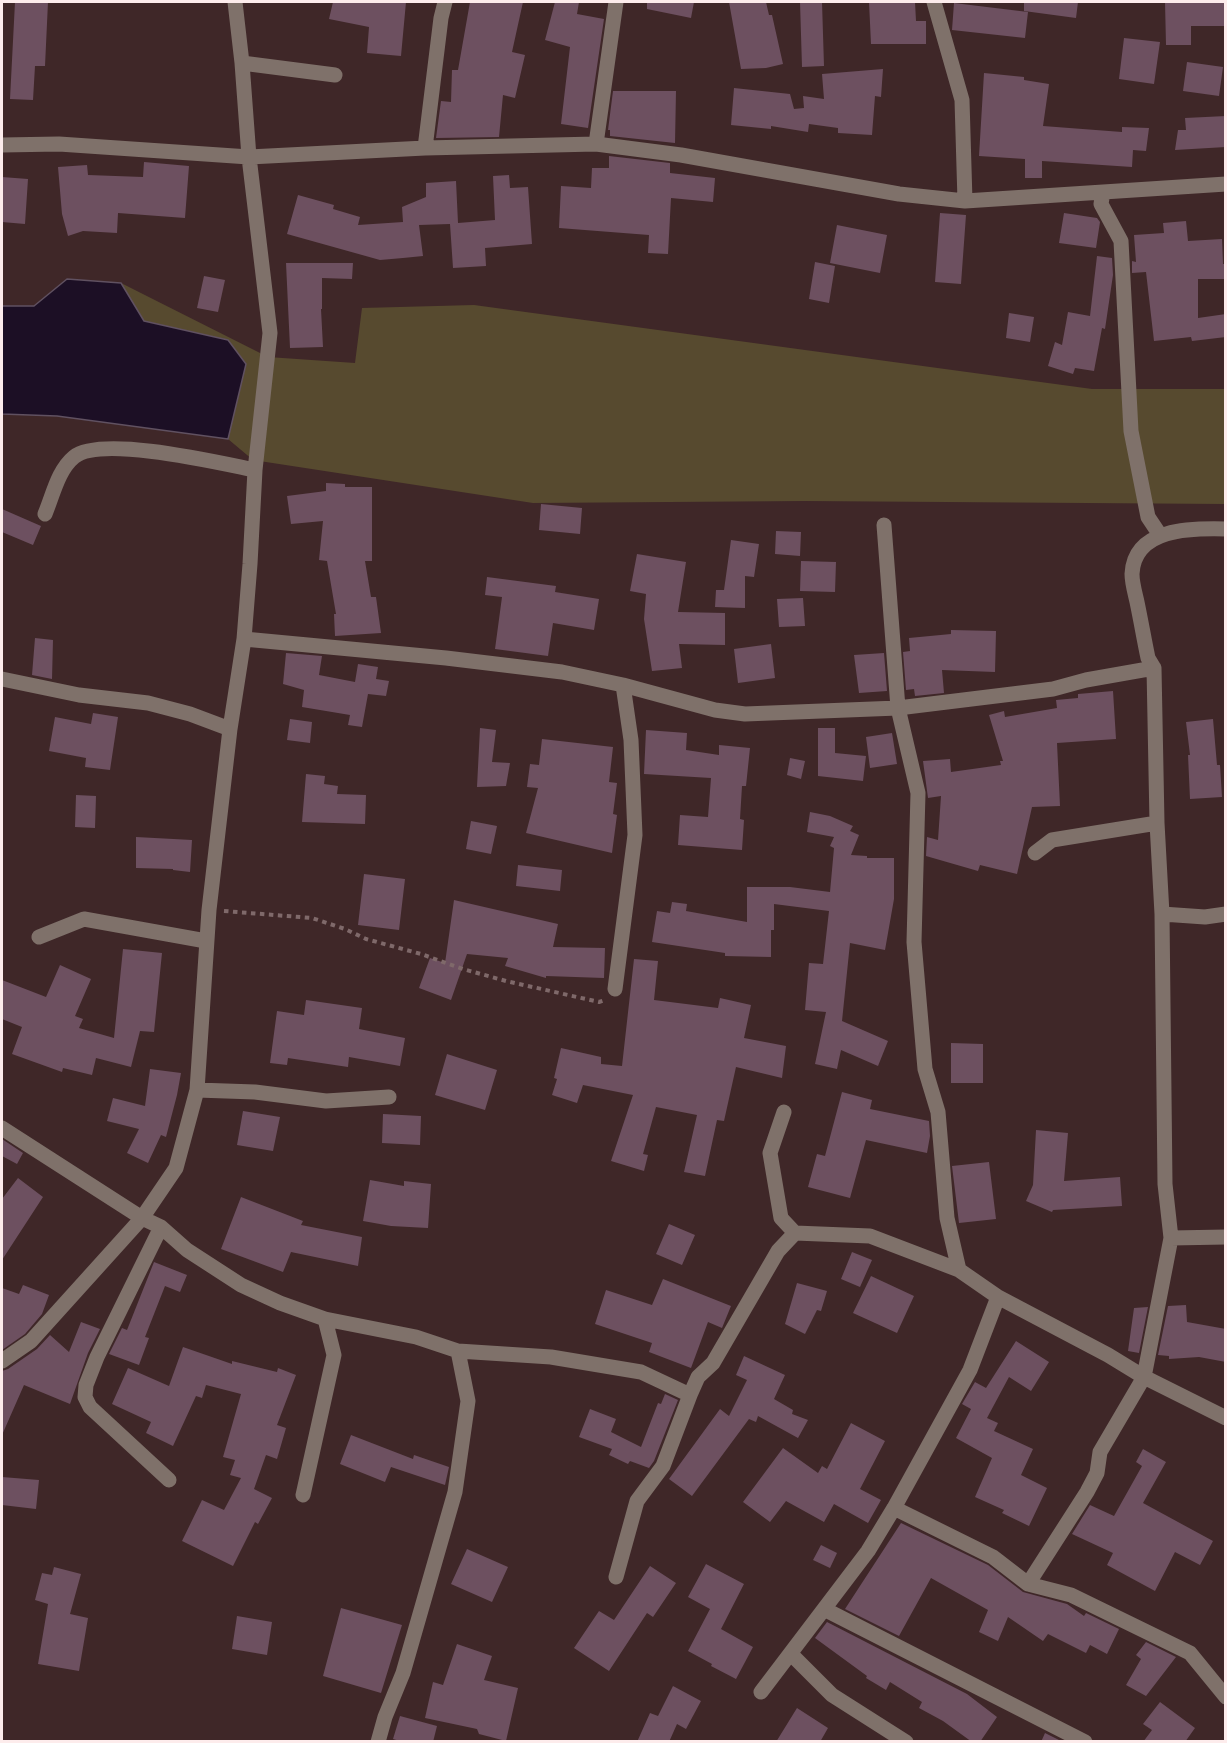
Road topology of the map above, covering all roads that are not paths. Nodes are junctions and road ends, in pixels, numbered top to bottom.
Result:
1 (235, 2) edge
2 (445, 2) edge
3 (616, 2) edge
4 (934, 2) edge
5 (242, 63) junction
6 (335, 75) dead end
7 (597, 144) junction
8 (2, 145) edge
9 (425, 148) junction
10 (249, 157) junction
11 (1226, 184) edge
12 (1103, 192) junction
13 (966, 201) junction
14 (255, 470) junction
15 (45, 514) dead end
16 (884, 525) dead end
17 (1226, 529) edge
18 (1160, 535) junction
19 (244, 639) junction
20 (1154, 669) junction
21 (2, 679) edge
22 (623, 685) junction
23 (898, 708) junction
24 (230, 729) junction
25 (1157, 823) junction
26 (1035, 853) dead end
27 (1162, 914) junction
28 (1226, 914) edge
29 (39, 936) dead end
30 (206, 941) junction
31 (615, 989) road end
32 (197, 1090) junction
33 (389, 1097) dead end
34 (784, 1112) dead end
35 (2, 1128) edge
36 (141, 1218) junction
37 (161, 1227) junction
38 (795, 1233) junction
39 (1226, 1237) edge
40 (1171, 1238) junction
41 (959, 1270) junction
42 (998, 1297) junction
43 (325, 1319) junction
44 (458, 1351) junction
45 (2, 1361) edge
46 (1144, 1377) junction
47 (690, 1395) junction
48 (1226, 1418) edge
49 (169, 1480) dead end
50 (303, 1495) dead end
51 (894, 1508) junction
52 (616, 1577) dead end
53 (1028, 1584) junction
54 (824, 1609) junction
55 (791, 1654) junction
56 (761, 1692) dead end
57 (1226, 1697) edge
58 (378, 1742) edge
59 (906, 1742) edge
60 (1085, 1742) edge

1 - 5 street
2 - 9 street
3 - 7 street
4 - 13 street
5 - 6 street
5 - 10 street
7 - 9 street
7 - 13 street
8 - 10 street
9 - 10 street
10 - 14 street
11 - 12 street
12 - 13 street
12 - 18 street
14 - 15 street
14 - 19 street
16 - 23 street
17 - 18 street
18 - 20 street
19 - 22 street
19 - 24 street
20 - 23 street
20 - 25 street
21 - 24 street
22 - 23 street
22 - 31 street
23 - 41 street
24 - 30 street
25 - 26 street
25 - 27 street
27 - 28 street
27 - 40 street
29 - 30 street
30 - 32 street
32 - 33 street
32 - 36 street
34 - 38 street
35 - 36 street
36 - 37 street
36 - 45 street
37 - 43 street
37 - 49 street
38 - 41 street
38 - 47 street
39 - 40 street
40 - 46 street
41 - 42 street
42 - 46 street
42 - 51 street
43 - 44 street
43 - 50 street
44 - 47 street
44 - 58 street
46 - 48 street
46 - 53 street
47 - 52 street
51 - 53 street
51 - 54 street
53 - 57 street
54 - 55 street
54 - 60 street
55 - 56 street
55 - 59 street

